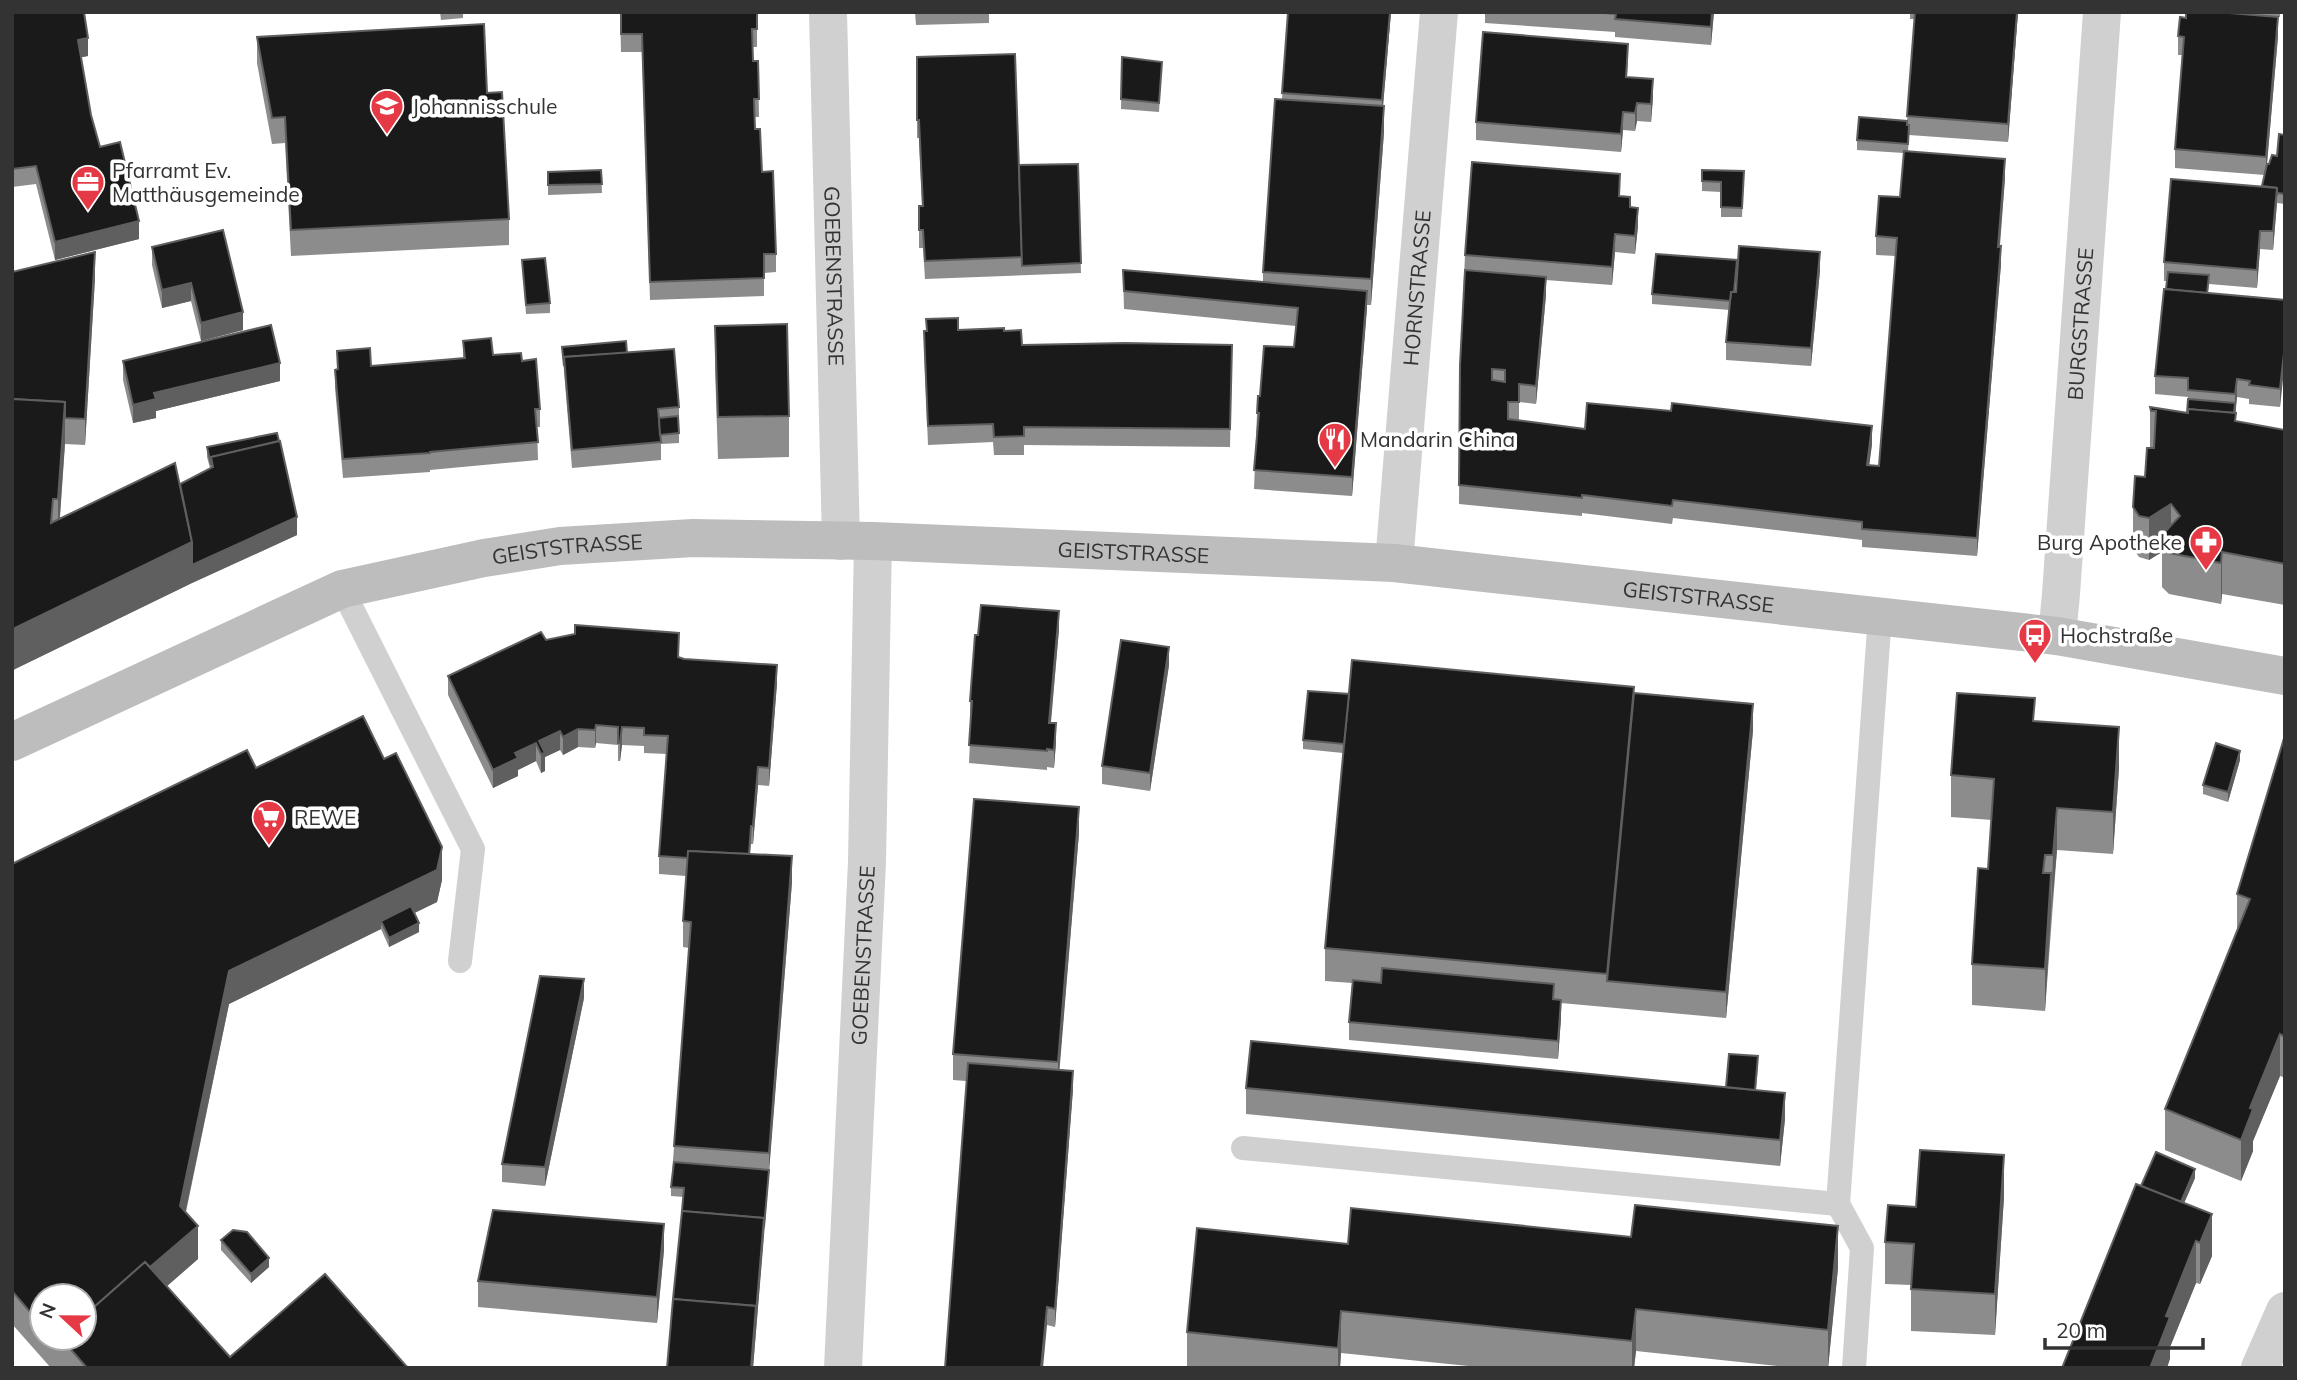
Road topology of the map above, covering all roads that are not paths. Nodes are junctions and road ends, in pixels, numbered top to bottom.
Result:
1 (828, 12) edge
2 (1439, 12) edge
3 (2102, 12) edge
4 (857, 541) junction
5 (1394, 563) junction
6 (342, 589) junction
7 (1880, 615) junction
8 (2057, 636) junction
9 (2285, 676) edge
10 (12, 742) edge
11 (460, 961) dead end
12 (1243, 1148) dead end
13 (1838, 1204) junction
14 (2285, 1311) edge
15 (844, 1368) edge
16 (1854, 1368) edge
17 (2260, 1368) edge

1 - 4 street, GOEBENSTRASSE
2 - 5 street, HORNSTRASSE
3 - 8 street, BURGSTRASSE
4 - 5 street, GEISTSTRASSE
4 - 6 street, GEISTSTRASSE
4 - 15 street, GOEBENSTRASSE
5 - 7 street, GEISTSTRASSE
6 - 10 street, GEISTSTRASSE
6 - 11 lane
7 - 8 street, GEISTSTRASSE
7 - 13 lane
8 - 9 street, GEISTSTRASSE
12 - 13 lane
13 - 16 lane
14 - 17 street

